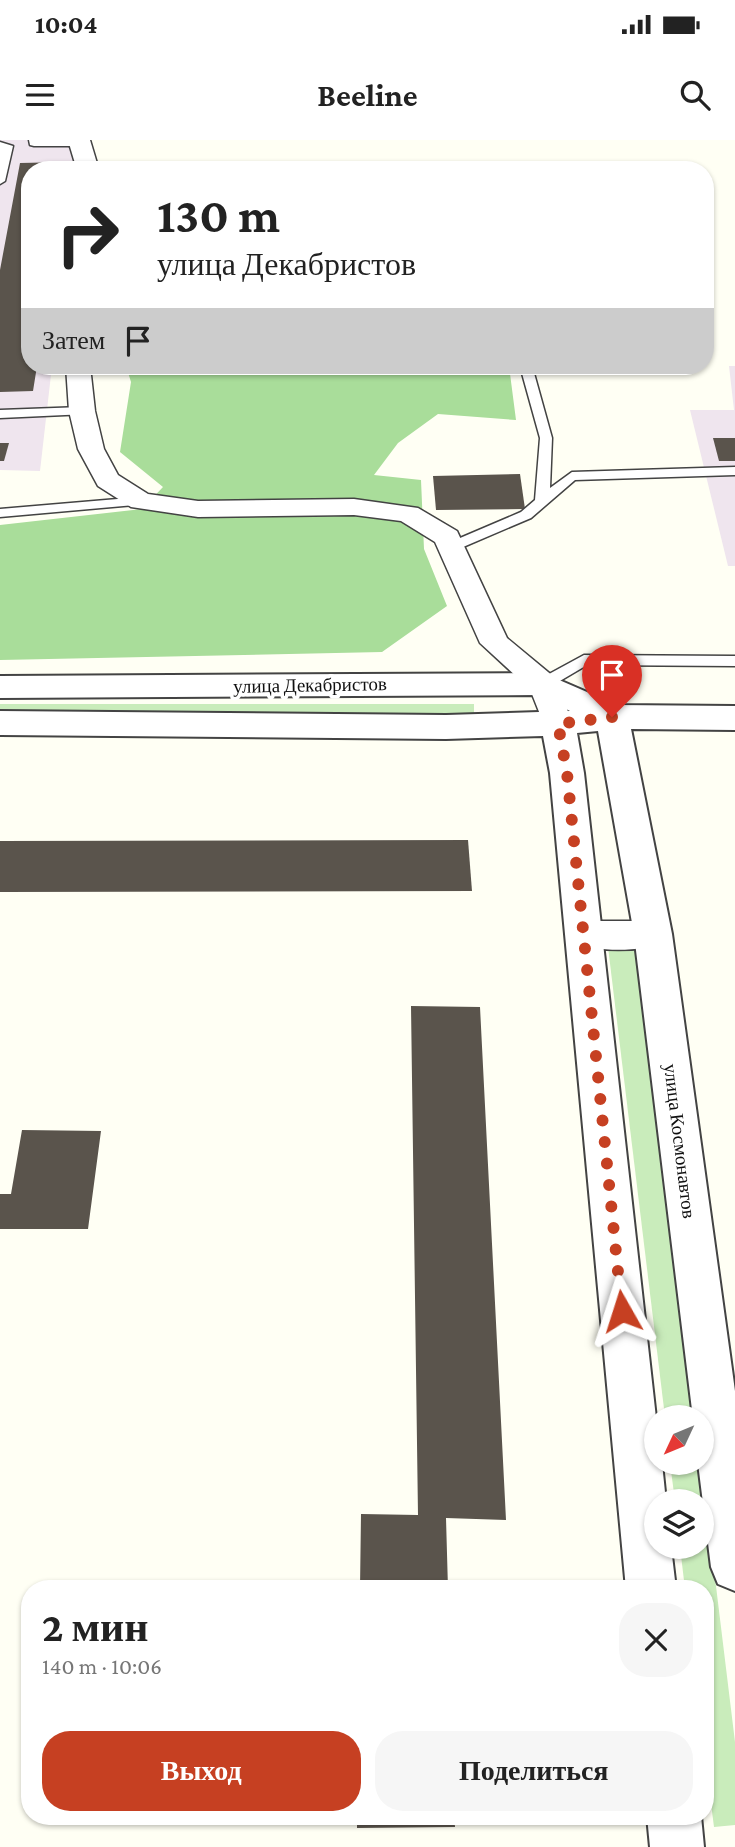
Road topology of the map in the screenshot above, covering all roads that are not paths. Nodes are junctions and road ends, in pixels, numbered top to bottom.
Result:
1 (34, 140) edge
2 (78, 141) edge
3 (0, 145) edge
4 (85, 161) edge
5 (0, 181) edge
6 (79, 375) edge
7 (528, 375) edge
8 (82, 411) junction
9 (0, 414) edge
10 (735, 471) edge
11 (141, 501) junction
12 (542, 502) junction
13 (0, 513) edge
14 (451, 547) junction
15 (735, 661) edge
16 (543, 684) junction
17 (0, 687) edge
18 (612, 717) junction
19 (735, 718) edge
20 (0, 723) edge
21 (558, 724) junction
22 (584, 934) junction
23 (653, 934) junction
24 (735, 1567) edge
25 (650, 1580) edge
26 (675, 1825) edge
27 (677, 1847) edge

1 - 2 lane
2 - 4 street
3 - 5 lane
6 - 8 street
7 - 12 lane
8 - 9 lane
8 - 11 street
10 - 12 lane
11 - 13 lane
11 - 14 street
12 - 14 lane
14 - 16 street
15 - 16 lane
16 - 17 street, улица Декабристов
16 - 18 street, улица Декабристов
16 - 21 street
18 - 19 street, улица Декабристов
18 - 21 street, улица Декабристов
18 - 23 street, улица Космонавтов
20 - 21 street, улица Декабристов
21 - 22 street
22 - 23 street
22 - 25 street
23 - 24 street, улица Космонавтов
26 - 27 street

